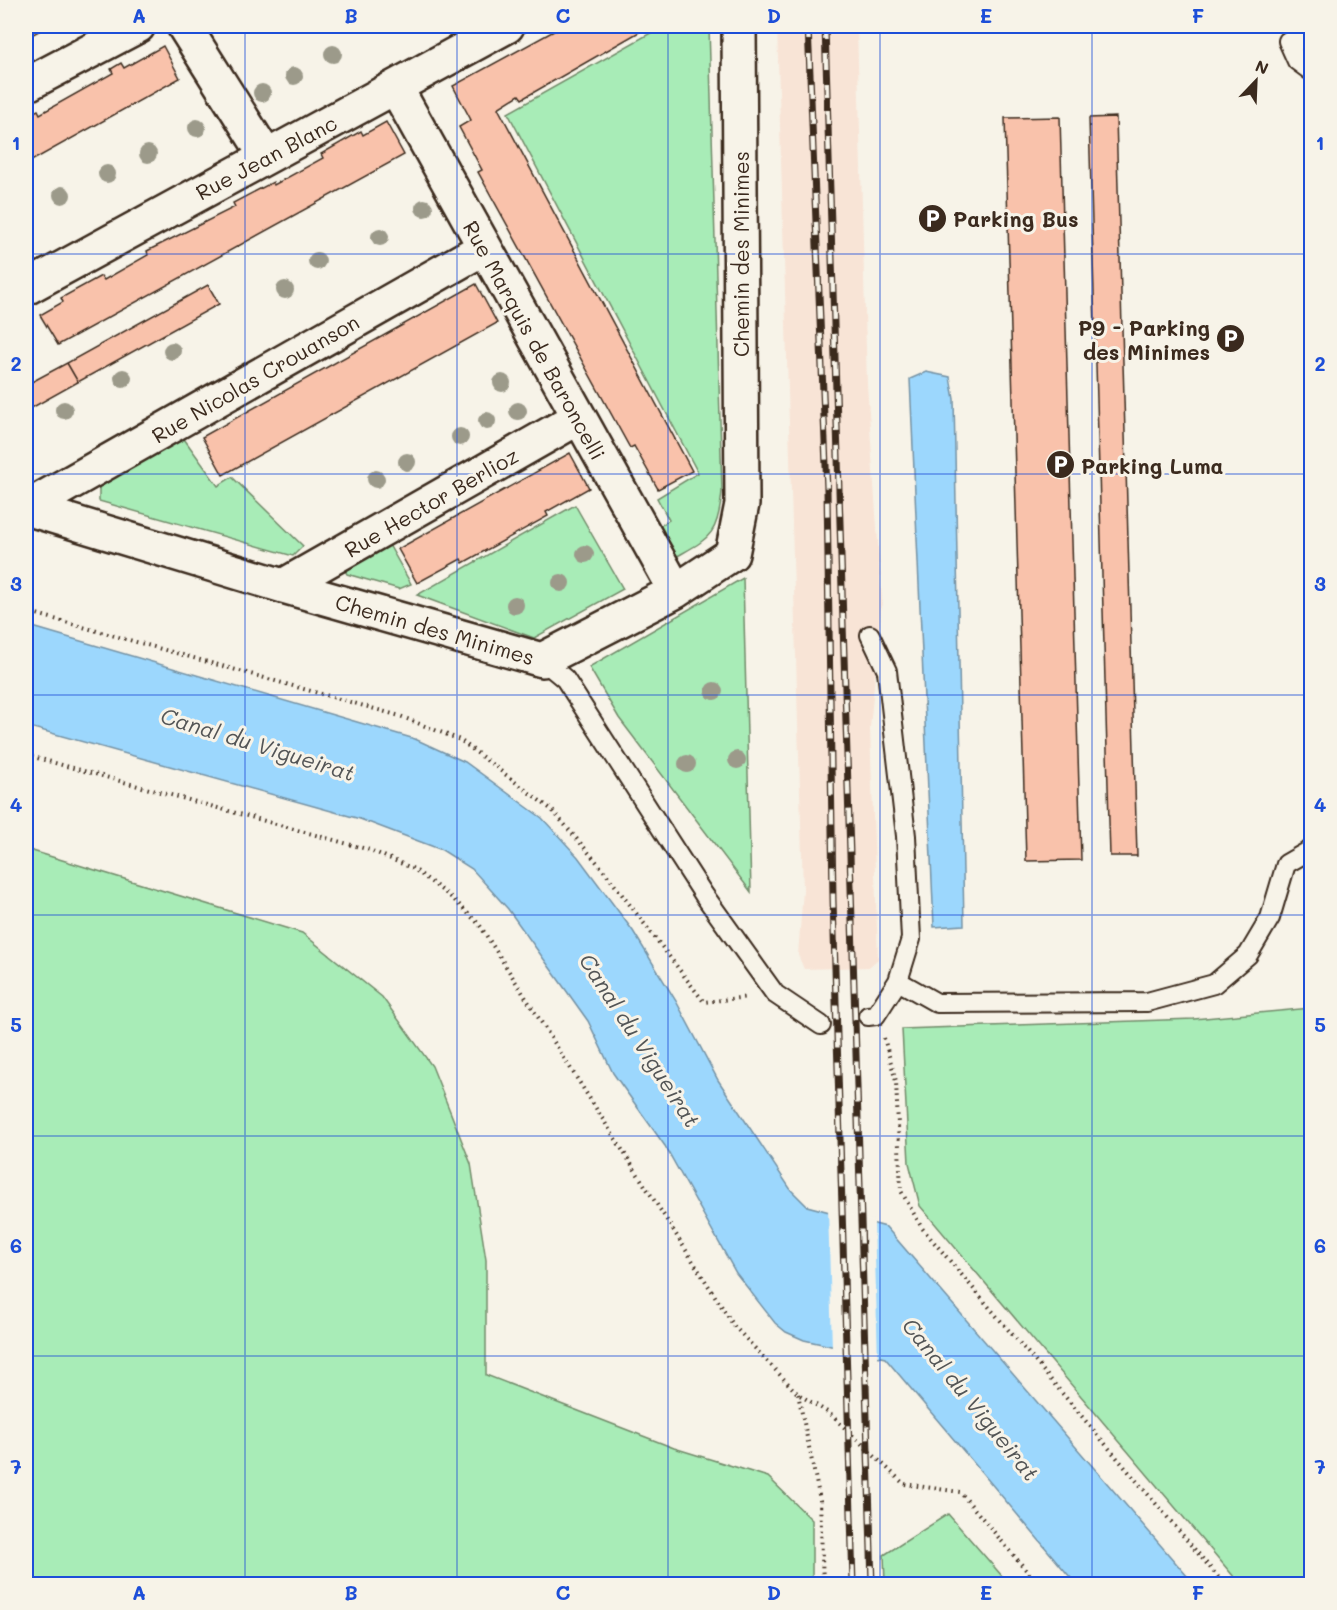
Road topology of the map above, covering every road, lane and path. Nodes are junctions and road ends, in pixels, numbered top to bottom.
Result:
1 (138, 26) edge
2 (184, 26) edge
3 (507, 26) edge
4 (738, 26) edge
5 (1292, 33) edge
6 (90, 37) edge
7 (1311, 39) edge
8 (1311, 72) edge
9 (26, 85) edge
10 (396, 88) junction
11 (266, 156) junction
12 (484, 248) junction
13 (26, 288) edge
14 (578, 418) junction
15 (26, 508) edge
16 (283, 586) junction
17 (676, 591) junction
18 (26, 611) edge
19 (870, 635) dead end
20 (542, 660) junction
21 (26, 755) edge
22 (1311, 849) edge
23 (898, 981) junction
24 (775, 994) junction
25 (872, 1015) joint
26 (821, 1025) dead end
27 (798, 1394) junction
28 (823, 1584) edge
29 (1038, 1584) edge
30 (1224, 1584) edge

1 - 6 street
2 - 11 street
3 - 10 street, Rue Jean Blanc
4 - 17 street, Chemin des Minimes
5 - 7 lane
5 - 8 lane
6 - 9 street
10 - 11 street, Rue Jean Blanc
10 - 12 street, Rue Marquis de Baroncelli
11 - 13 street, Rue Jean Blanc
12 - 14 street, Rue Marquis de Baroncelli
12 - 15 street, Rue Nicolas Crouanson
14 - 16 street, Rue Hector Berlioz
14 - 17 street, Rue Marquis de Baroncelli
15 - 16 street, Chemin des Minimes
16 - 20 street, Chemin des Minimes
17 - 20 street, Chemin des Minimes
18 - 24 path
19 - 23 lane
20 - 24 lane
21 - 27 path
22 - 23 lane
23 - 25 lane
24 - 26 lane
25 - 30 path
27 - 28 path
27 - 29 path

